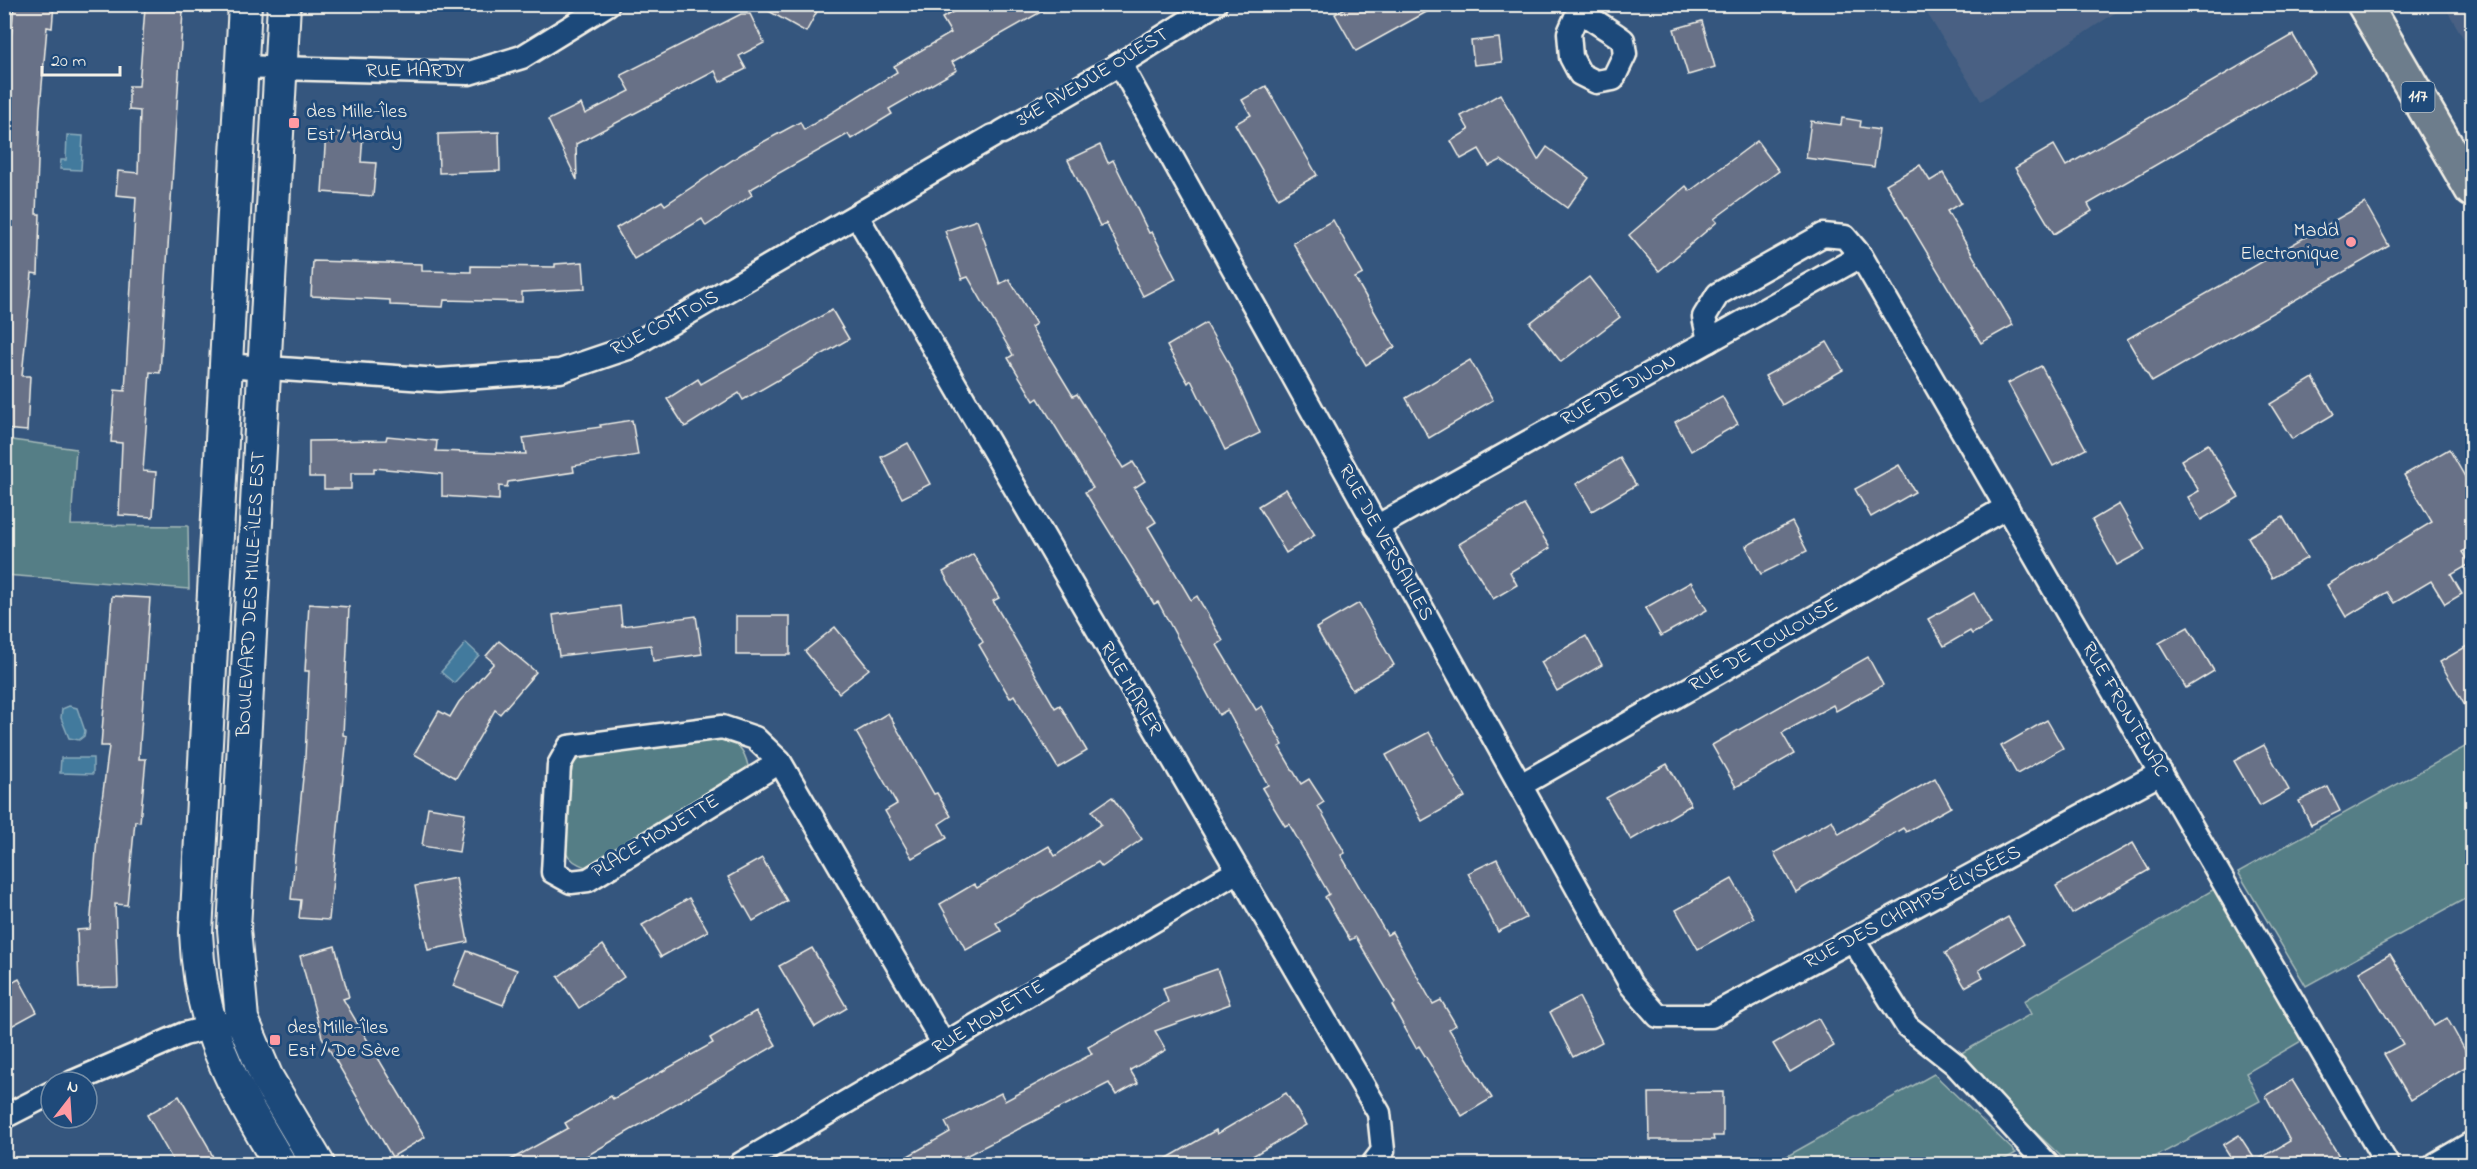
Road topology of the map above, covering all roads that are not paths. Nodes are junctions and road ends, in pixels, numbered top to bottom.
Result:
1 (245, 4) edge
2 (284, 4) edge
3 (608, 4) edge
4 (1215, 4) edge
5 (2364, 4) edge
6 (1120, 64) junction
7 (242, 67) junction
8 (281, 69) junction
9 (998, 134) joint
10 (2472, 190) edge
11 (857, 216) junction
12 (1861, 256) junction
13 (1709, 341) junction
14 (225, 365) junction
15 (264, 367) junction
16 (2007, 507) junction
17 (1376, 527) junction
18 (780, 762) junction
19 (2161, 773) junction
20 (1521, 785) junction
21 (1236, 872) junction
22 (1853, 940) junction
23 (1658, 1016) joint
24 (242, 1019) junction
25 (209, 1028) junction
26 (944, 1045) junction
27 (99, 1071) edge
28 (39, 1099) edge
29 (4, 1117) edge
30 (2472, 1143) edge
31 (280, 1164) edge
32 (318, 1164) edge
33 (741, 1164) edge
34 (1373, 1164) edge
35 (2047, 1164) edge
36 (2387, 1164) edge
37 (2436, 1164) edge

1 - 7 street, BOULEVARD DES MILLE-ÎLES EST
2 - 8 street, BOULEVARD DES MILLE-ÎLES EST
3 - 8 street, RUE HARDY
4 - 6 street, 34E AVENUE OUEST
5 - 10 main road, 117
6 - 9 street, 34E AVENUE OUEST
6 - 17 street, RUE DE VERSAILLES
7 - 8 street, RUE HARDY
7 - 14 street, BOULEVARD DES MILLE-ÎLES EST
8 - 15 street, BOULEVARD DES MILLE-ÎLES EST
9 - 11 street, RUE COMTOIS
11 - 15 street, RUE COMTOIS
11 - 21 street, RUE MARIER
12 - 13 street, RUE DE DIJON
12 - 13 street, RUE FRONTENAC
12 - 16 street, RUE FRONTENAC
13 - 17 street, RUE DE DIJON
14 - 15 street, RUE COMTOIS
14 - 25 street, BOULEVARD DES MILLE-ÎLES EST
15 - 24 street, BOULEVARD DES MILLE-ÎLES EST
16 - 19 street, RUE FRONTENAC
16 - 20 street, RUE DE TOULOUSE
17 - 20 street, RUE DE VERSAILLES
18 - 18 street, PLACE MONETTE
18 - 26 street, PLACE MONETTE
19 - 22 street, RUE DES CHAMPS-ÉLYSÉES
19 - 36 street, RUE FRONTENAC
20 - 23 street, RUE DE VERSAILLES
21 - 26 street, RUE MONETTE
21 - 34 street, RUE MARIER
22 - 23 street, RUE DES CHAMPS-ÉLYSÉES
22 - 35 street
24 - 25 street
24 - 32 street, BOULEVARD DES MILLE-ÎLES EST
25 - 27 street
25 - 31 street, BOULEVARD DES MILLE-ÎLES EST
26 - 33 street, RUE MONETTE
28 - 29 street
30 - 37 street

